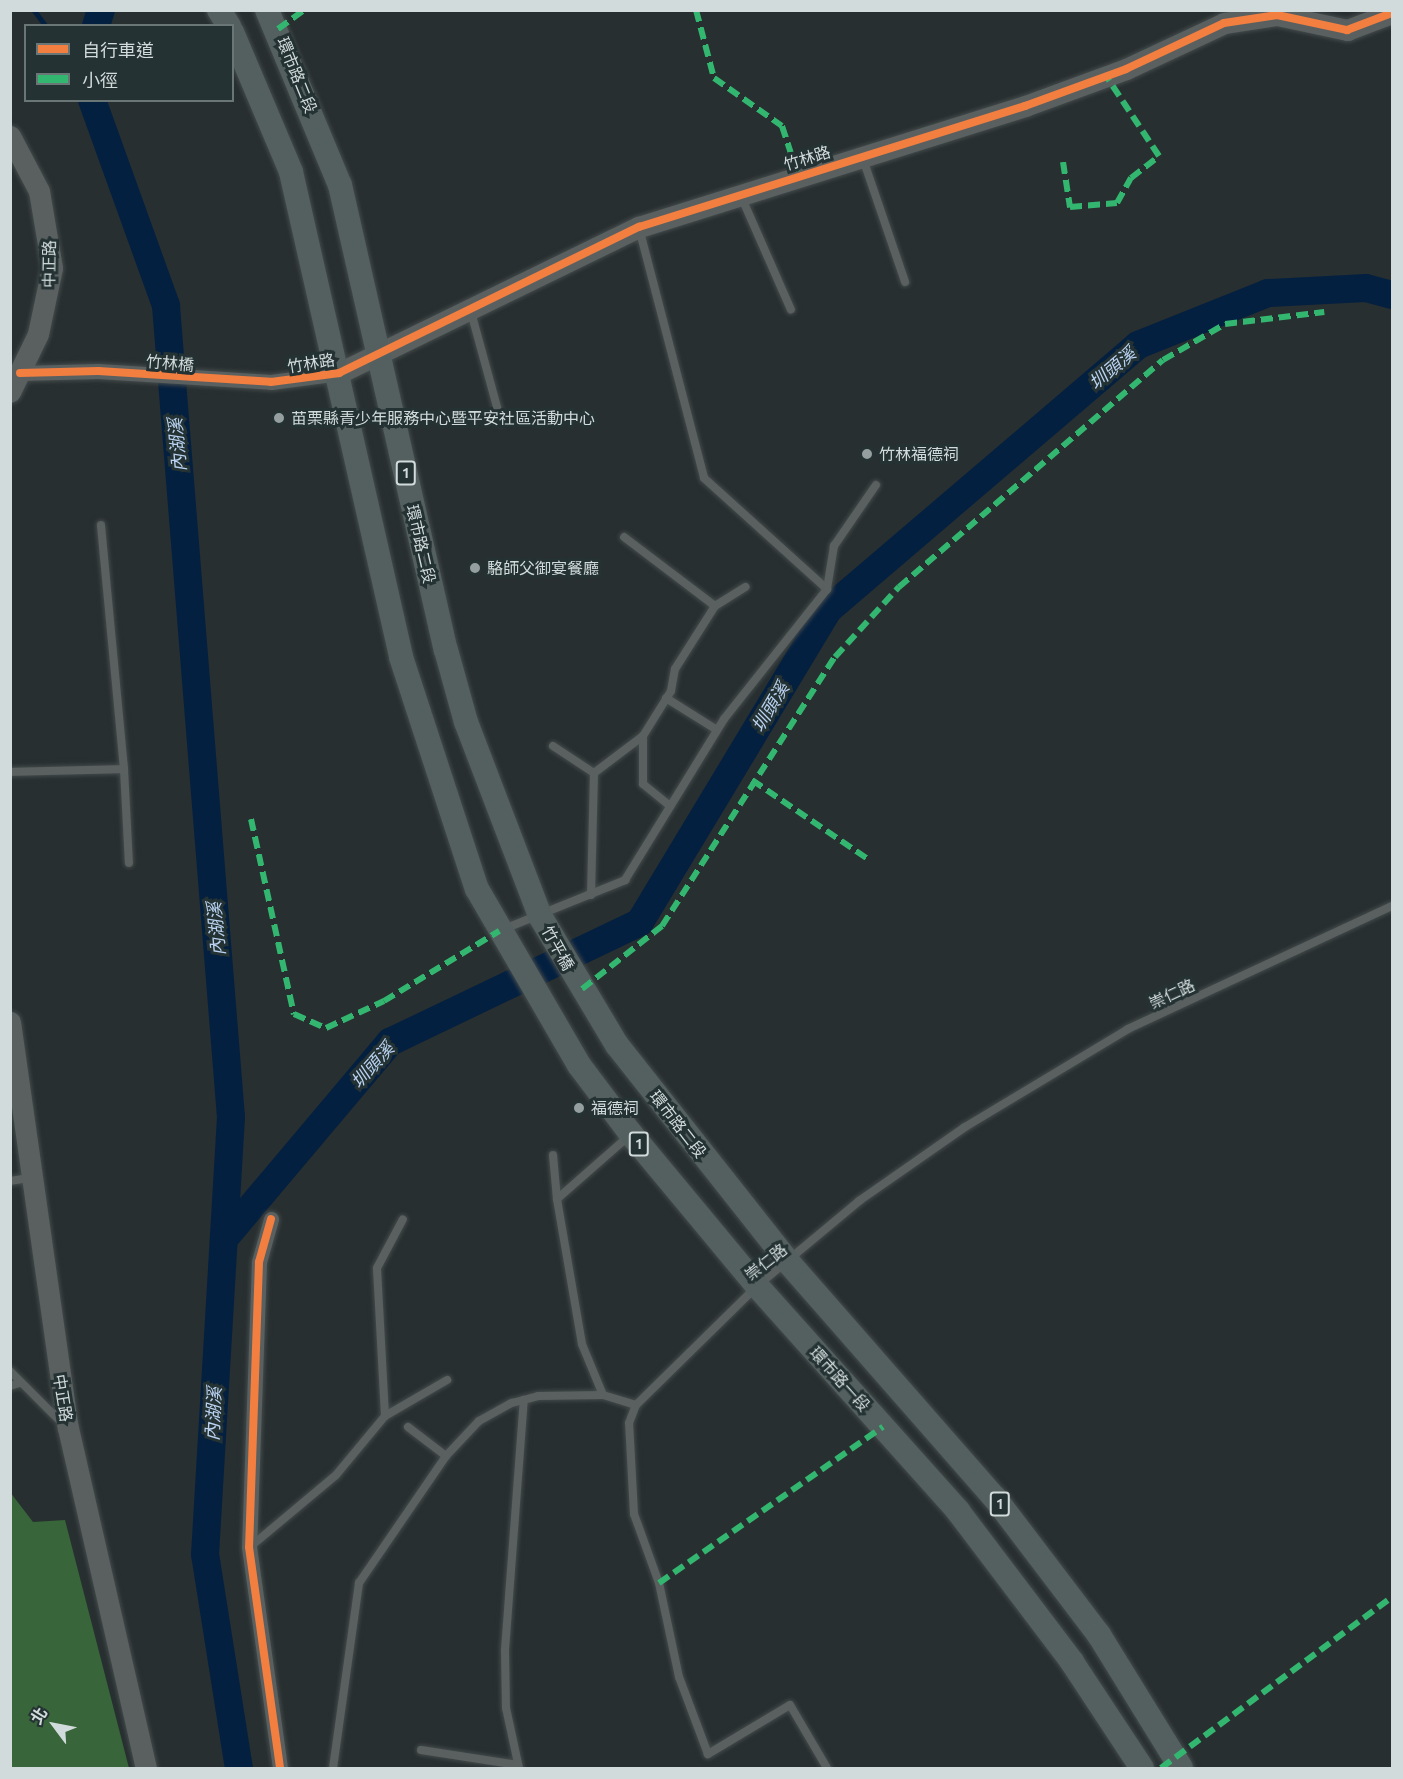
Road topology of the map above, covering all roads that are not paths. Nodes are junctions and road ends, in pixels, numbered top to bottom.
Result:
1 (219, 10) edge
2 (1392, 13) edge
3 (272, 20) edge
4 (227, 24) edge
5 (239, 42) edge
6 (10, 136) edge
7 (862, 156) junction
8 (739, 193) junction
9 (639, 227) junction
10 (905, 282) dead end
11 (470, 307) junction
12 (791, 310) dead end
13 (382, 356) junction
14 (339, 373) junction
15 (16, 374) edge
16 (240, 382) joint
17 (10, 392) edge
18 (501, 422) dead end
19 (876, 485) dead end
20 (101, 525) dead end
21 (624, 537) dead end
22 (744, 587) dead end
23 (827, 589) junction
24 (715, 606) junction
25 (666, 698) junction
26 (717, 730) junction
27 (643, 736) junction
28 (554, 746) dead end
29 (124, 769) junction
30 (10, 772) edge
31 (594, 773) junction
32 (670, 806) junction
33 (129, 863) dead end
34 (591, 895) junction
35 (1392, 906) edge
36 (540, 916) junction
37 (499, 931) junction
38 (576, 980) joint
39 (10, 1022) edge
40 (631, 1134) junction
41 (553, 1155) dead end
42 (32, 1177) junction
43 (10, 1181) edge
44 (557, 1198) junction
45 (271, 1219) dead end
46 (403, 1220) dead end
47 (789, 1263) junction
48 (757, 1286) junction
49 (10, 1371) edge
50 (447, 1380) dead end
51 (19, 1383) junction
52 (10, 1386) edge
53 (603, 1395) junction
54 (524, 1400) junction
55 (636, 1405) junction
56 (385, 1416) junction
57 (408, 1427) dead end
58 (68, 1428) junction
59 (446, 1456) junction
60 (249, 1547) junction
61 (421, 1750) dead end
62 (518, 1767) edge
63 (146, 1768) edge
64 (280, 1768) edge
65 (333, 1768) edge
66 (827, 1768) edge
67 (1142, 1768) edge
68 (1181, 1768) edge

1 - 4 main road
2 - 7 street, 竹林路
3 - 13 main road, 環市路二段 / 1
5 - 14 main road, 1
6 - 15 street, 中正路
7 - 8 street, 竹林路
7 - 10 lane
8 - 9 street, 竹林路
8 - 12 lane
9 - 11 street, 竹林路
9 - 23 lane
11 - 13 street, 竹林路
11 - 18 lane
13 - 14 street, 竹林路
13 - 36 main road, 環市路二段 / 1
14 - 16 street, 竹林路
14 - 37 main road, 1
15 - 16 street, 竹林橋
15 - 17 street, 中正路
19 - 23 lane
20 - 29 lane
21 - 24 lane
22 - 24 lane
23 - 26 lane
24 - 25 lane
25 - 26 lane
25 - 27 lane
26 - 32 lane
27 - 31 lane
27 - 32 lane
28 - 31 lane
29 - 30 lane
29 - 33 lane
31 - 34 lane
32 - 34 lane
34 - 36 lane
35 - 47 lane, 崇仁路
36 - 37 lane
36 - 38 main road, 竹平橋 / 1
37 - 40 main road, 環市路一段 / 1
38 - 47 main road, 環市路二段 / 1
39 - 42 street, 中正路
40 - 44 lane
40 - 48 main road, 環市路一段 / 1
41 - 44 lane
42 - 43 lane
42 - 58 street, 中正路
44 - 53 lane
45 - 60 street
46 - 56 lane
47 - 48 lane, 崇仁路
47 - 68 main road, 1
48 - 55 lane, 崇仁路
48 - 67 main road, 環市路一段 / 1
49 - 51 lane
50 - 56 lane
51 - 52 lane
51 - 58 lane
53 - 54 lane
53 - 55 lane
54 - 59 lane
54 - 62 lane
55 - 66 lane
56 - 60 lane
57 - 59 lane
58 - 63 street, 中正路
59 - 65 lane
60 - 64 street
61 - 62 lane

